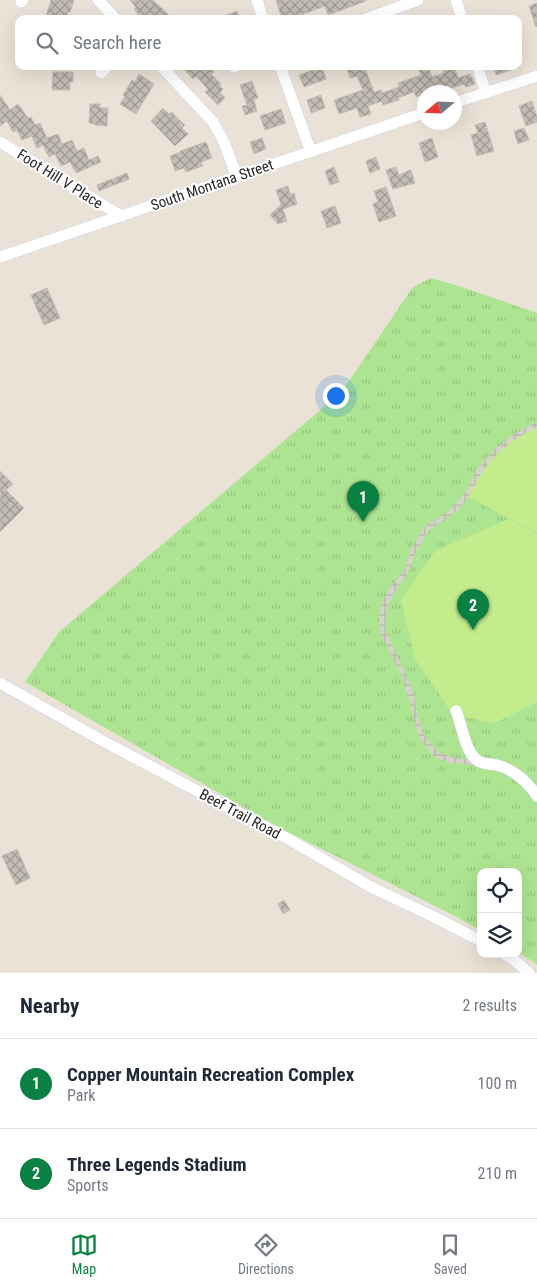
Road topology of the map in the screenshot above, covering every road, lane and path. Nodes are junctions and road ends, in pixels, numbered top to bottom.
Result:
1 (98, 0) edge
2 (256, 0) edge
3 (418, 0) edge
4 (456, 0) edge
5 (112, 15) edge
6 (262, 15) edge
7 (377, 15) edge
8 (461, 15) edge
9 (165, 70) edge
10 (281, 70) edge
11 (478, 70) edge
12 (537, 76) edge
13 (486, 92) junction
14 (462, 100) edge
15 (417, 115) edge
16 (0, 142) edge
17 (310, 152) junction
18 (237, 177) junction
19 (121, 216) junction
20 (0, 257) edge
21 (0, 683) edge
22 (456, 711) dead end
23 (537, 796) edge
24 (477, 940) edge
25 (511, 958) edge
26 (529, 973) edge

1 - 5 street
2 - 6 street
3 - 7 street
4 - 8 street
9 - 18 street
10 - 17 street
11 - 13 street
12 - 13 street
13 - 14 street
15 - 17 street, South Montana Street
16 - 19 street, Foot Hill V Place
17 - 18 street, South Montana Street
18 - 19 street, South Montana Street
19 - 20 street, South Montana Street
21 - 24 street, Beef Trail Road
22 - 23 street
25 - 26 street

